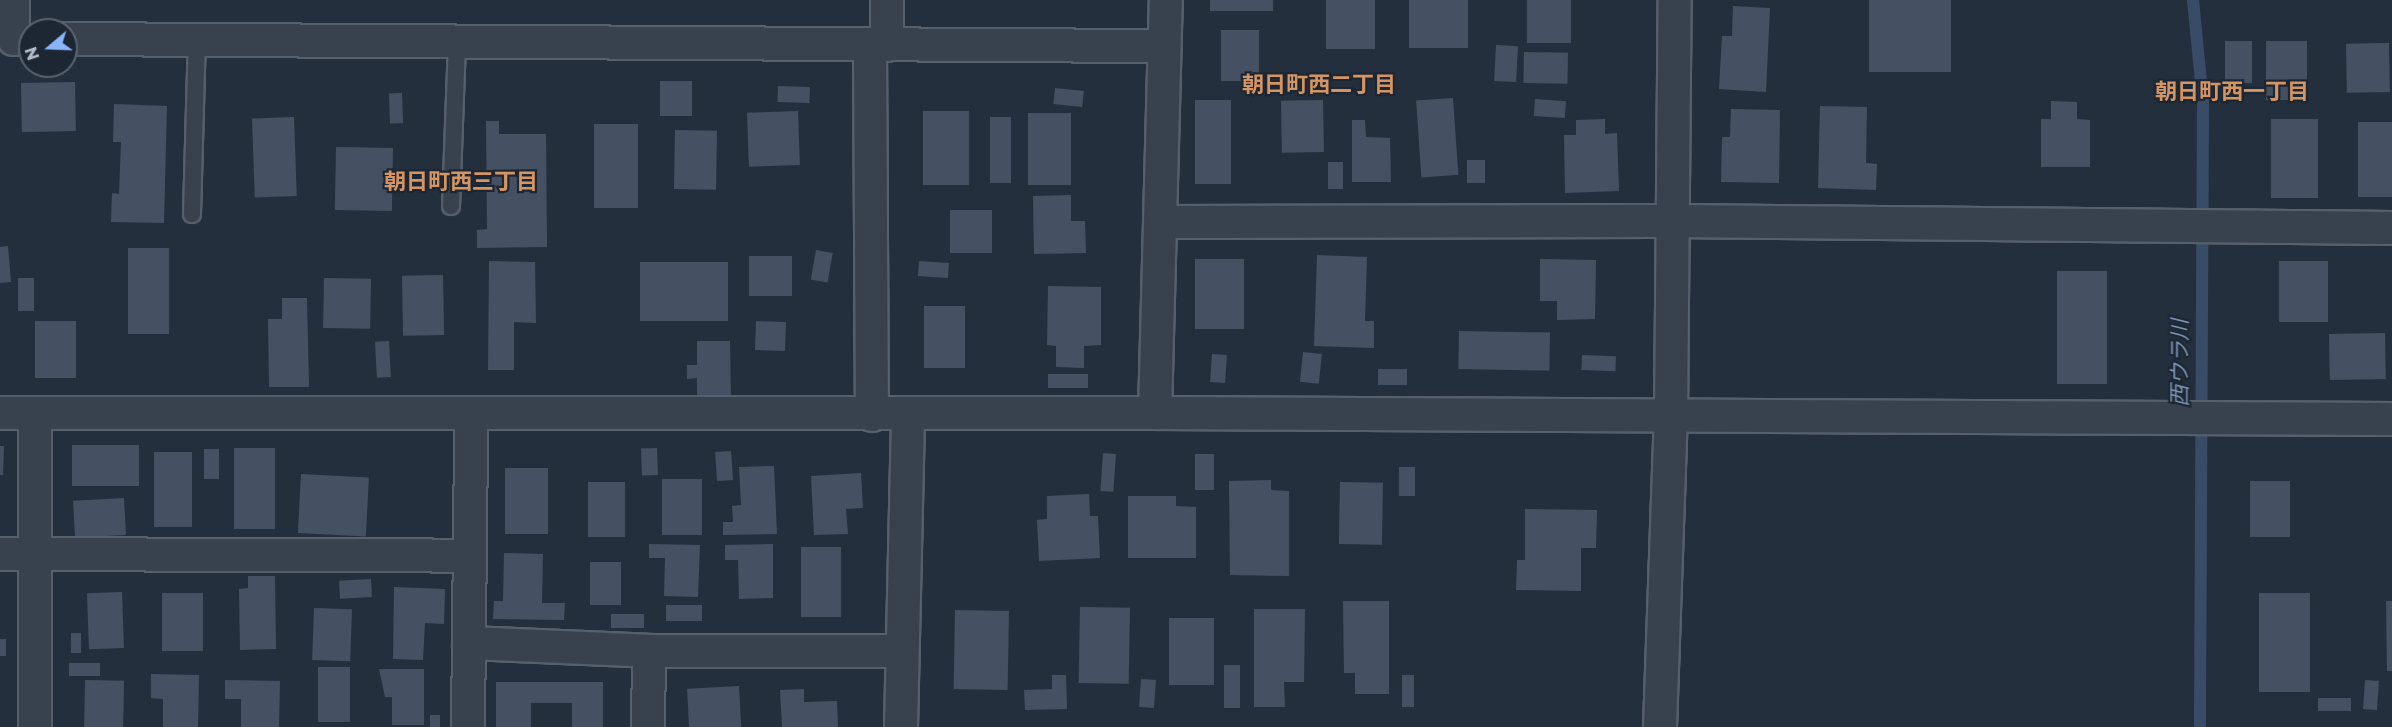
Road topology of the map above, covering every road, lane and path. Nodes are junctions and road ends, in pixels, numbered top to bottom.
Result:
1 (13, 0) edge
2 (887, 0) edge
3 (1166, 0) edge
4 (1675, 0) edge
5 (15, 39) edge
6 (78, 39) edge
7 (197, 40) junction
8 (457, 42) junction
9 (878, 45) junction
10 (1164, 46) junction
11 (451, 206) dead end
12 (192, 214) dead end
13 (1673, 221) junction
14 (1161, 222) junction
15 (2392, 228) edge
16 (0, 413) edge
17 (35, 413) junction
18 (1155, 413) junction
19 (471, 415) junction
20 (872, 415) junction
21 (908, 415) junction
22 (1671, 417) junction
23 (2392, 419) edge
24 (0, 554) edge
25 (35, 554) junction
26 (470, 556) junction
27 (469, 643) junction
28 (649, 651) junction
29 (902, 651) junction
30 (35, 727) edge
31 (468, 727) edge
32 (648, 727) edge
33 (901, 727) edge
34 (1660, 727) edge

1 - 5 street
2 - 9 street
3 - 10 street
4 - 13 street
6 - 7 street
7 - 8 street
7 - 12 lane
8 - 9 street
8 - 11 lane
9 - 10 street
9 - 20 street
10 - 14 street
13 - 14 street
13 - 15 street
13 - 22 street
14 - 18 street
16 - 17 street
17 - 19 street
17 - 25 street
18 - 21 street
18 - 22 street
19 - 20 street
19 - 26 street
20 - 21 street
21 - 29 street
22 - 23 street
22 - 34 street
24 - 25 street
25 - 26 street
25 - 30 street
26 - 27 street
27 - 28 street
27 - 31 street
28 - 29 street
28 - 32 street
29 - 33 street

